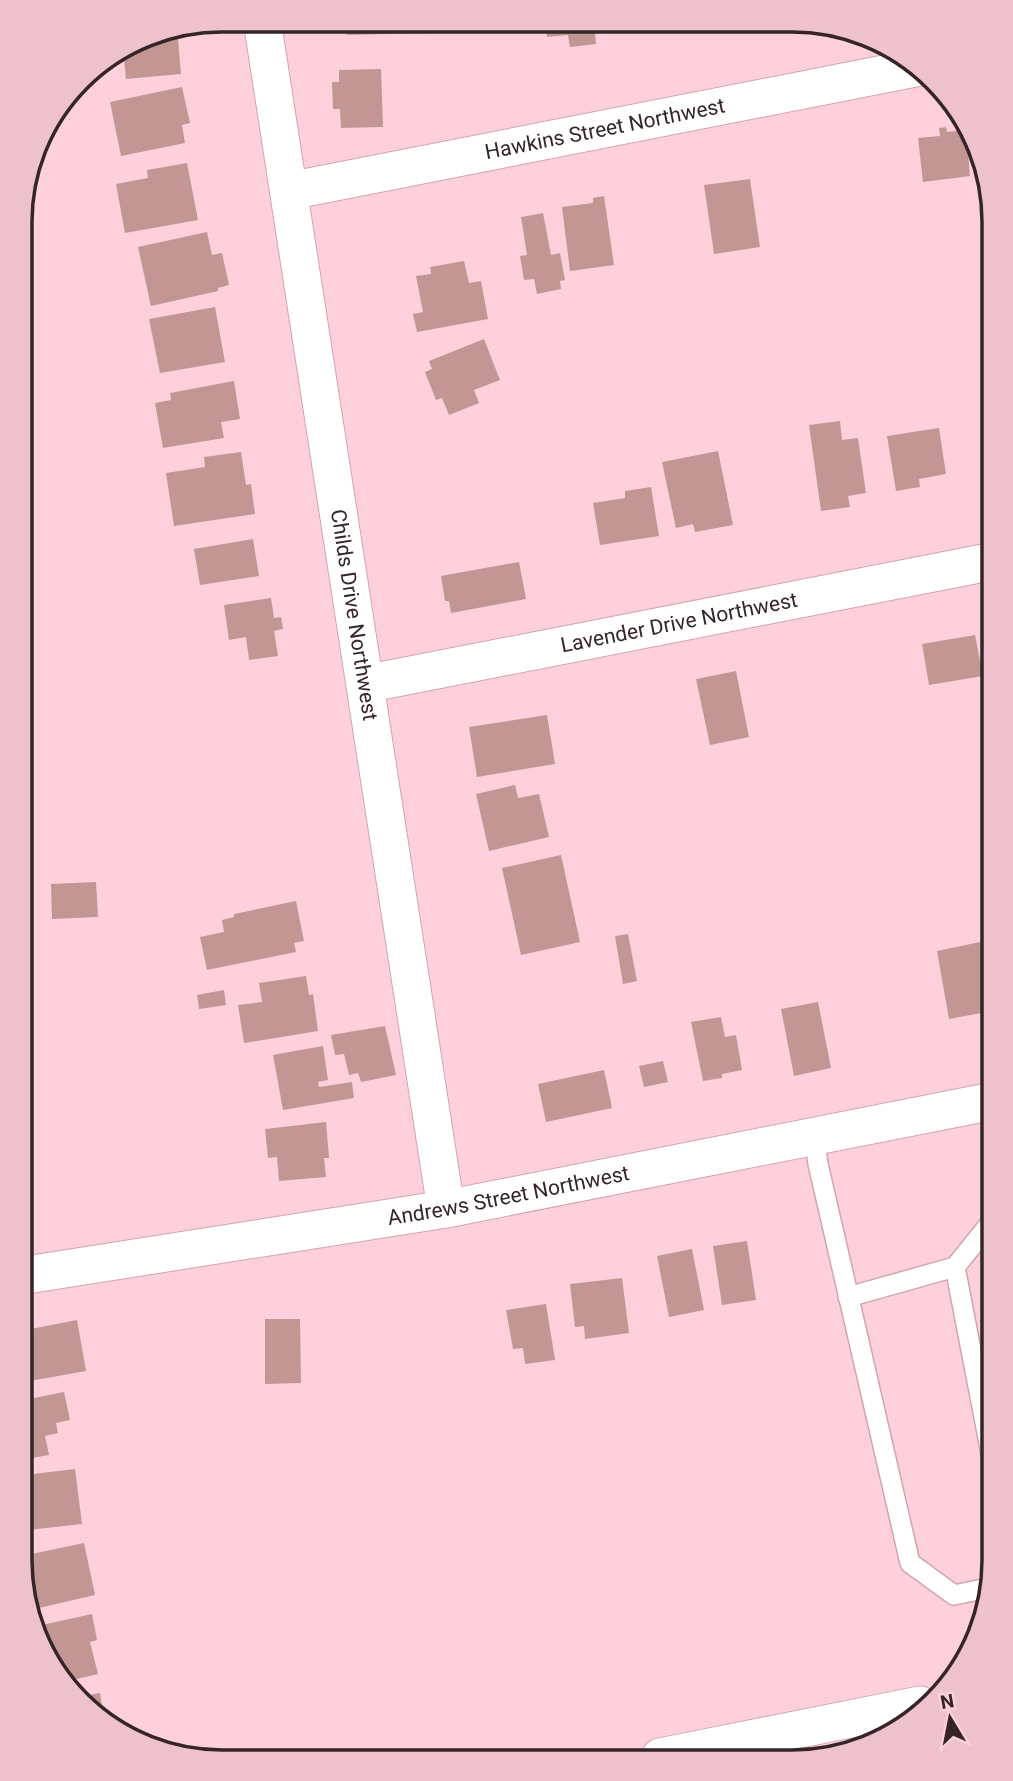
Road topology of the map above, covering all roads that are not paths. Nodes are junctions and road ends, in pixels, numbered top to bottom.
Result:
1 (264, 31) edge
2 (905, 70) edge
3 (289, 191) junction
4 (982, 563) edge
5 (365, 684) junction
6 (981, 1103) edge
7 (814, 1135) junction
8 (446, 1209) junction
9 (981, 1235) edge
10 (955, 1267) junction
11 (31, 1274) edge
12 (848, 1297) junction
13 (981, 1402) edge
14 (979, 1590) edge
15 (910, 1707) edge
16 (695, 1750) edge

1 - 3 street, Childs Drive Northwest
2 - 3 street, Hawkins Street Northwest
3 - 5 street, Childs Drive Northwest
4 - 5 street, Lavender Drive Northwest
5 - 8 street, Childs Drive Northwest
6 - 7 street, Andrews Street Northwest
7 - 8 street, Andrews Street Northwest
7 - 12 lane
8 - 11 street, Andrews Street Northwest
9 - 10 lane
10 - 12 lane
10 - 13 lane
12 - 14 lane
15 - 16 street

